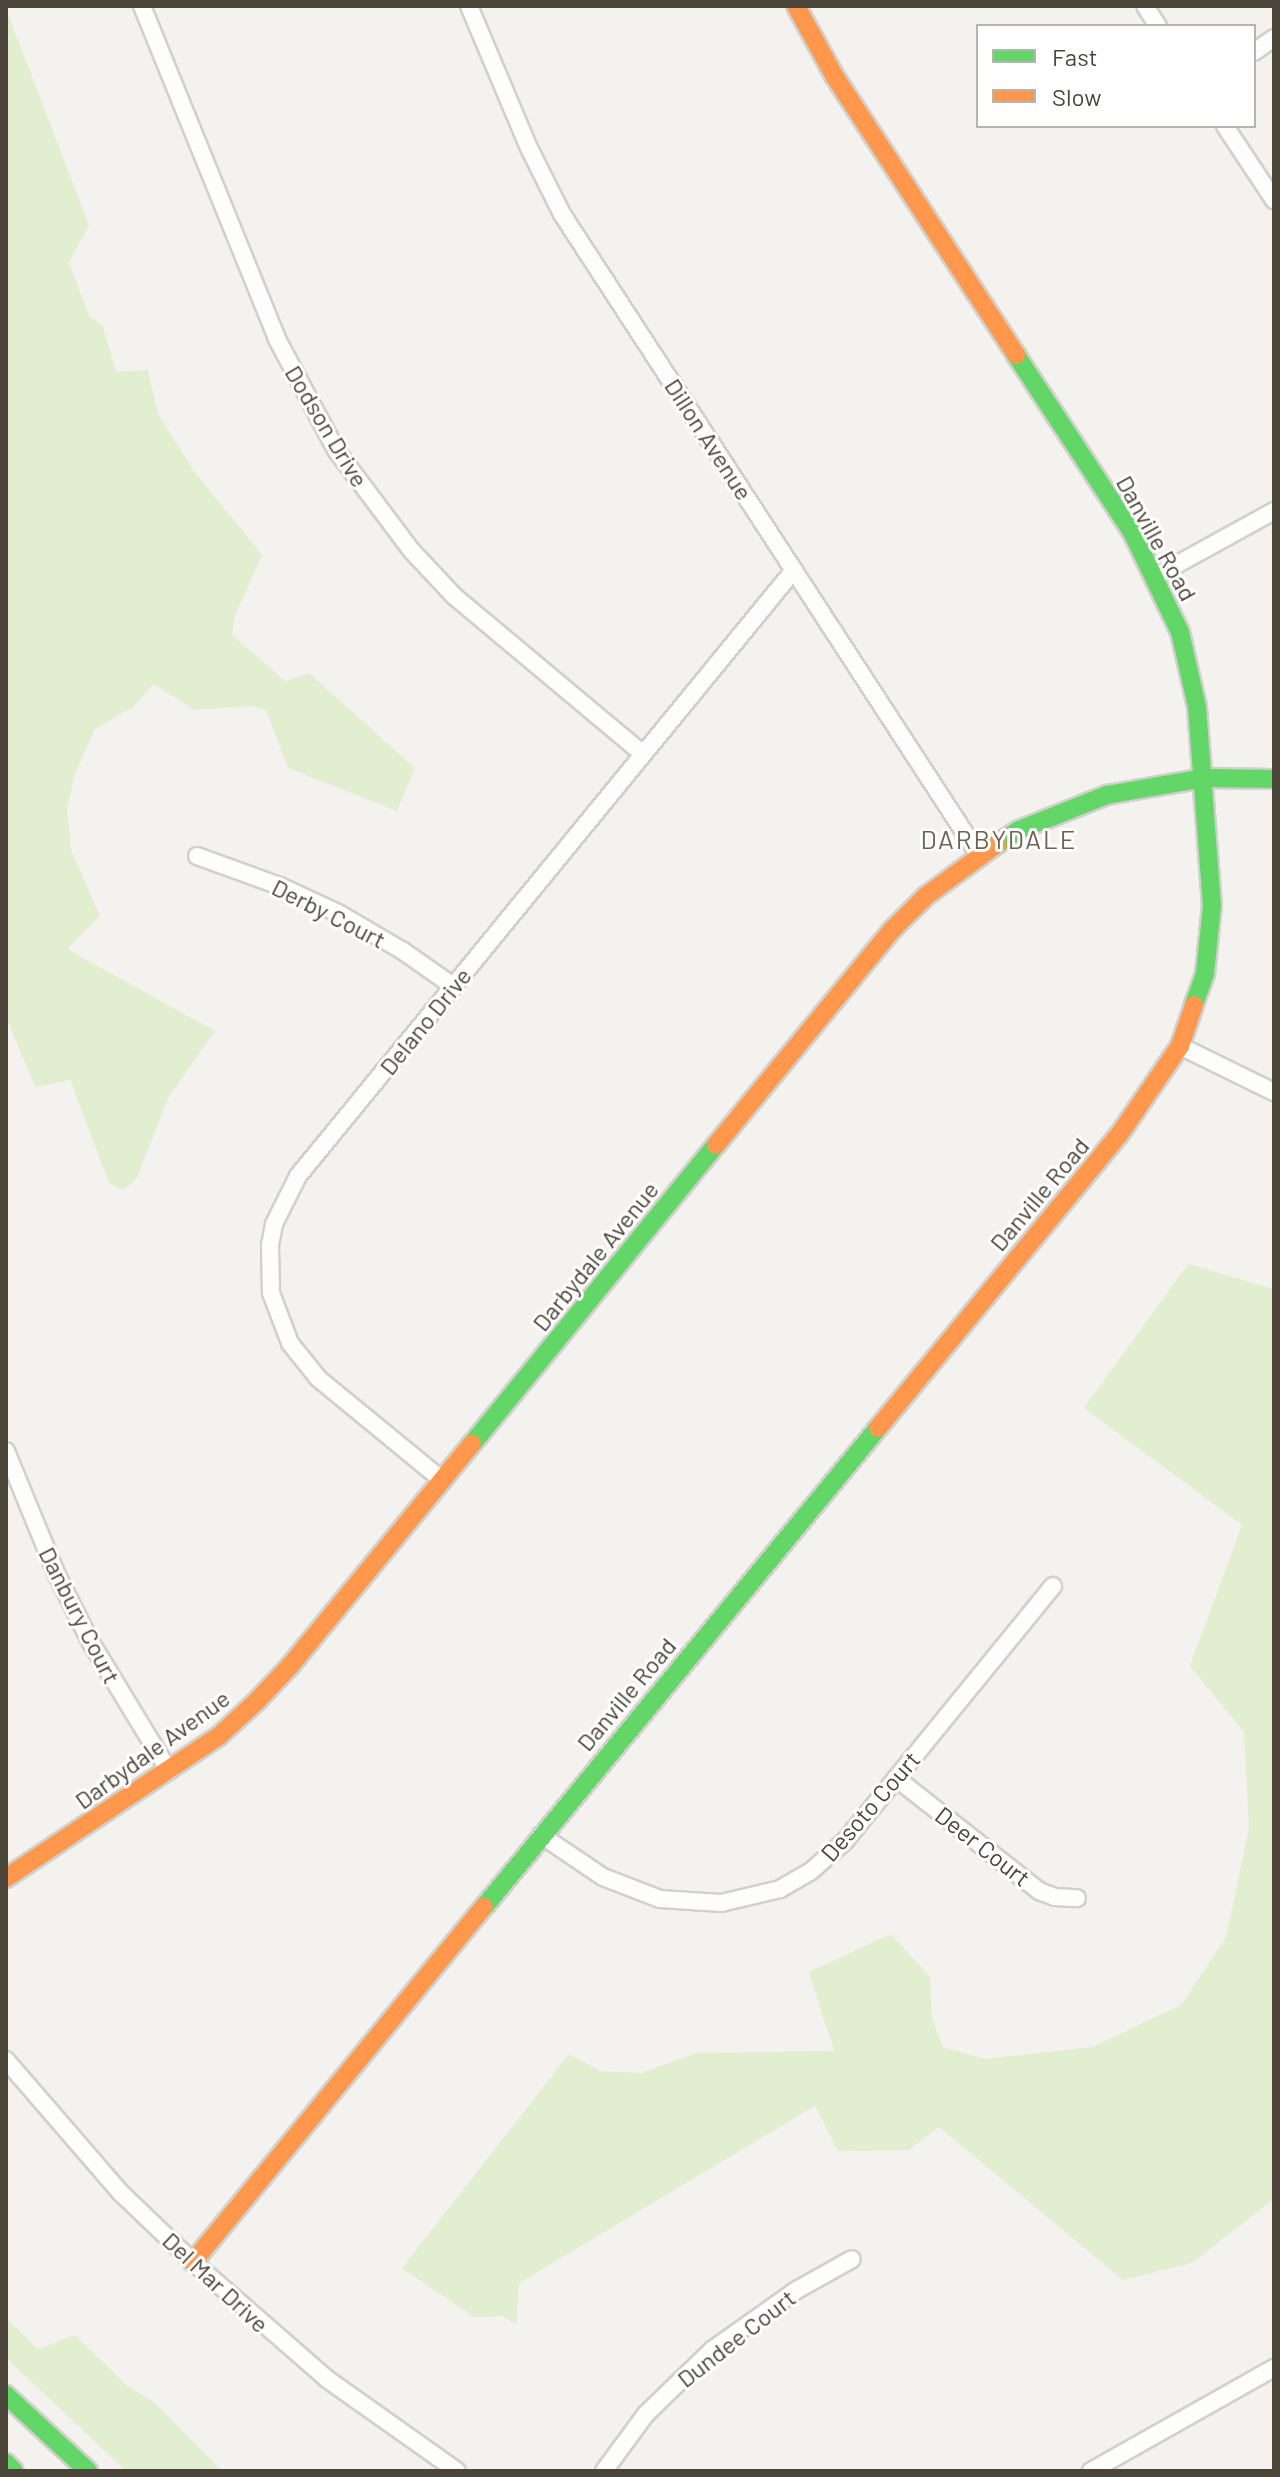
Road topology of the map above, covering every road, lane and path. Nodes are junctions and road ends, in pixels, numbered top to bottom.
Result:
1 (142, 6) edge
2 (469, 6) edge
3 (796, 6) edge
4 (1145, 6) edge
5 (1157, 24) edge
6 (1274, 38) edge
7 (1256, 51) edge
8 (1226, 128) edge
9 (1274, 200) edge
10 (1274, 511) edge
11 (794, 570) junction
12 (1156, 576) junction
13 (643, 754) junction
14 (1204, 778) junction
15 (1274, 779) edge
16 (979, 855) junction
17 (197, 856) dead end
18 (453, 986) junction
19 (1180, 1046) junction
20 (1274, 1092) edge
21 (6, 1451) edge
22 (442, 1480) junction
23 (1053, 1586) dead end
24 (169, 1771) junction
25 (896, 1778) junction
26 (541, 1835) junction
27 (6, 1878) edge
28 (1077, 1898) dead end
29 (6, 2060) edge
30 (852, 2259) dead end
31 (193, 2262) junction
32 (1274, 2368) edge
33 (6, 2395) edge
34 (6, 2463) edge
35 (14, 2471) edge
36 (88, 2471) edge
37 (457, 2471) edge
38 (604, 2471) edge
39 (1091, 2471) edge

1 - 13 street, Dodson Drive
2 - 11 street, Dillon Avenue
3 - 12 street, Danville Road
4 - 5 street
6 - 7 street
8 - 9 street
10 - 12 street
11 - 13 street, Delano Drive
11 - 16 street, Dillon Avenue
12 - 14 street, Danville Road
13 - 18 street, Delano Drive
14 - 15 street, Darbydale Avenue
14 - 16 street, Darbydale Avenue
14 - 19 street, Danville Road
16 - 22 street, Darbydale Avenue
17 - 18 street, Derby Court
18 - 22 street, Delano Drive
19 - 20 street
19 - 26 street, Danville Road
21 - 24 street, Danbury Court
22 - 24 street, Darbydale Avenue
23 - 25 street, Desoto Court
24 - 27 street, Darbydale Avenue
25 - 26 street, Desoto Court
25 - 28 street, Deer Court
26 - 31 street, Danville Road
29 - 31 street, Del Mar Drive
30 - 38 street, Dundee Court
31 - 37 street, Del Mar Drive
32 - 39 street
33 - 36 street
34 - 35 street

